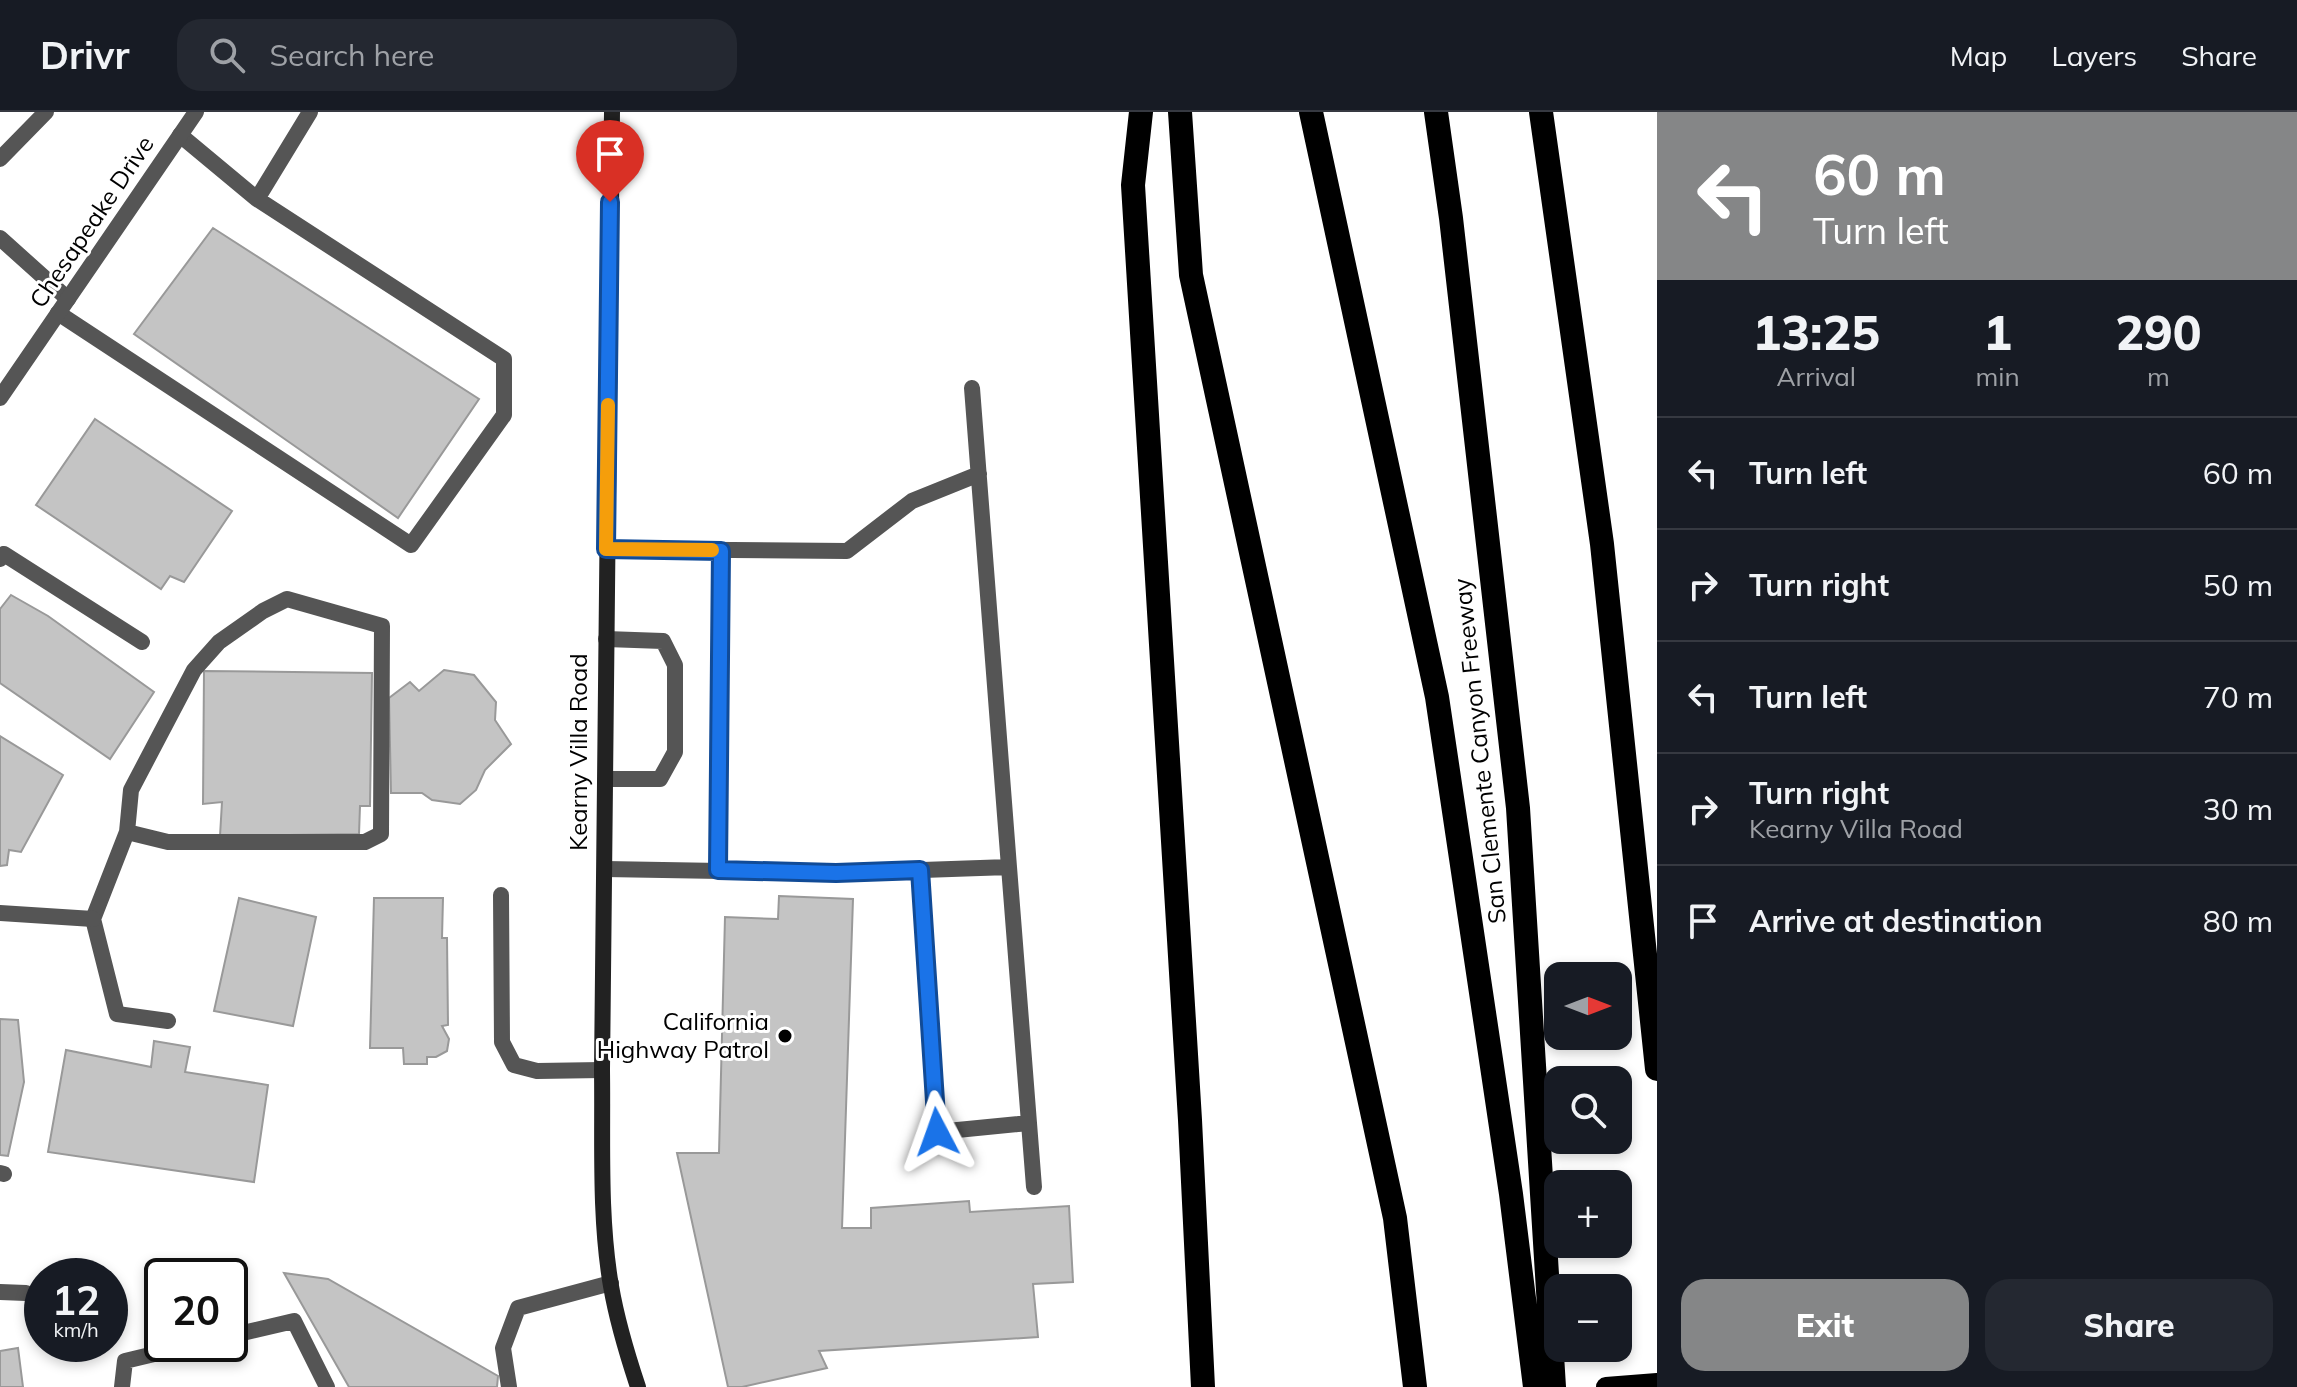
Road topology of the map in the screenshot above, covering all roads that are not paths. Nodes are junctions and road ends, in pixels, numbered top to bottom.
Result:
1 (46, 112) edge
2 (196, 112) edge
3 (310, 112) edge
4 (612, 112) edge
5 (1141, 112) edge
6 (1180, 112) edge
7 (1311, 112) edge
8 (1436, 112) edge
9 (1541, 112) edge
10 (180, 135) junction
11 (0, 159) edge
12 (257, 199) junction
13 (0, 238) edge
14 (63, 306) junction
15 (972, 388) dead end
16 (0, 398) edge
17 (979, 474) junction
18 (606, 549) junction
19 (721, 551) junction
20 (0, 559) edge
21 (606, 639) junction
22 (142, 642) dead end
23 (606, 779) junction
24 (127, 832) junction
25 (1009, 867) junction
26 (605, 869) junction
27 (718, 870) junction
28 (920, 870) junction
29 (501, 895) dead end
30 (0, 913) edge
31 (93, 919) junction
32 (168, 1021) dead end
33 (1657, 1069) edge
34 (602, 1070) junction
35 (1029, 1123) junction
36 (1034, 1187) dead end
37 (611, 1283) junction
38 (0, 1292) edge
39 (24, 1293) edge
40 (248, 1332) edge
41 (144, 1356) edge
42 (1657, 1383) edge
43 (122, 1387) edge
44 (327, 1387) edge
45 (509, 1387) edge
46 (638, 1387) edge
47 (1203, 1387) edge
48 (1415, 1387) edge
49 (1535, 1387) edge
50 (1554, 1387) edge
51 (1606, 1387) edge

1 - 11 street
2 - 10 street, Chesapeake Drive
3 - 12 street
4 - 18 main road, Kearny Villa Road
5 - 47 highway
6 - 48 highway
7 - 49 highway
8 - 50 highway, San Clemente Canyon Freeway
9 - 33 highway
10 - 12 street
10 - 14 street, Chesapeake Drive
12 - 14 street
13 - 14 street
14 - 16 street, Chesapeake Drive
15 - 17 street
17 - 19 street
17 - 25 street
18 - 19 street
18 - 21 main road, Kearny Villa Road
19 - 27 street
20 - 22 street
21 - 23 main road, Kearny Villa Road
21 - 23 street
23 - 26 main road, Kearny Villa Road
24 - 24 street
24 - 31 street
25 - 28 street
25 - 35 street
26 - 27 street
26 - 34 main road, Kearny Villa Road
27 - 28 street
28 - 35 street
29 - 34 street
30 - 31 street
31 - 32 street
34 - 37 main road, Kearny Villa Road
35 - 36 street
37 - 45 street
37 - 46 main road, Kearny Villa Road
38 - 39 street
40 - 44 street
41 - 43 street
42 - 51 main road

